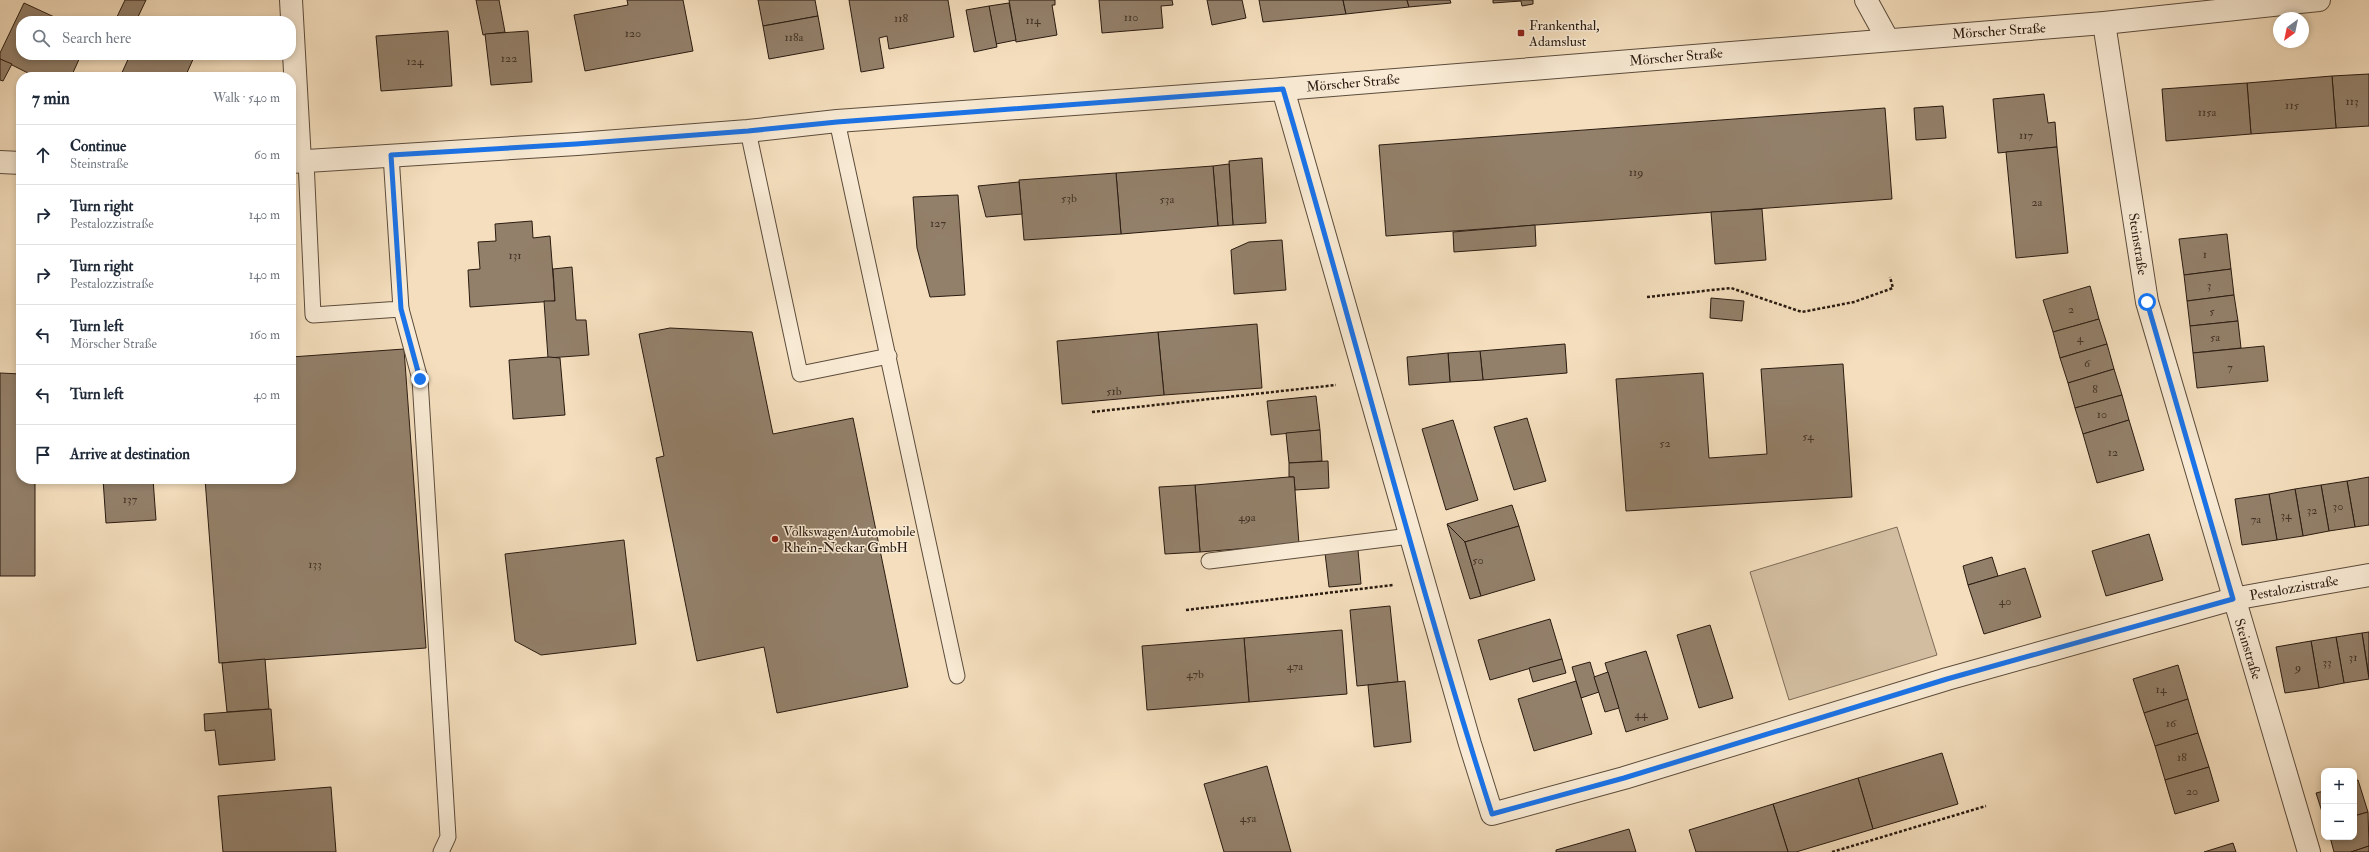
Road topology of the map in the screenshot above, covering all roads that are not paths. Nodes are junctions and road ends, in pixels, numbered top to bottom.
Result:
1 (291, 0) edge
2 (1866, 0) edge
3 (2319, 0) edge
4 (292, 16) edge
5 (2104, 23) junction
6 (1888, 40) junction
7 (294, 60) edge
8 (295, 72) edge
9 (1283, 89) junction
10 (296, 101) edge
11 (837, 122) junction
12 (748, 131) junction
13 (391, 155) junction
14 (299, 161) edge
15 (0, 162) edge
16 (16, 163) edge
17 (401, 309) junction
18 (889, 356) junction
19 (1410, 536) junction
20 (1209, 561) dead end
21 (2369, 575) edge
22 (2233, 599) junction
23 (957, 676) dead end
24 (441, 852) edge
25 (2309, 852) edge

1 - 4 street
2 - 6 street
3 - 5 street, Mörscher Straße
5 - 6 street, Mörscher Straße
5 - 22 street, Steinstraße
6 - 9 street, Mörscher Straße
7 - 8 street
9 - 11 street, Mörscher Straße
9 - 19 street, Pestalozzistraße
10 - 14 street
11 - 12 street, Mörscher Straße
11 - 18 lane
12 - 13 street, Mörscher Straße
12 - 18 lane
13 - 14 street, Mörscher Straße
13 - 17 lane
14 - 17 lane
15 - 16 street
17 - 24 lane
18 - 23 lane
19 - 20 lane
19 - 22 street, Pestalozzistraße
21 - 22 street, Pestalozzistraße
22 - 25 street, Steinstraße

